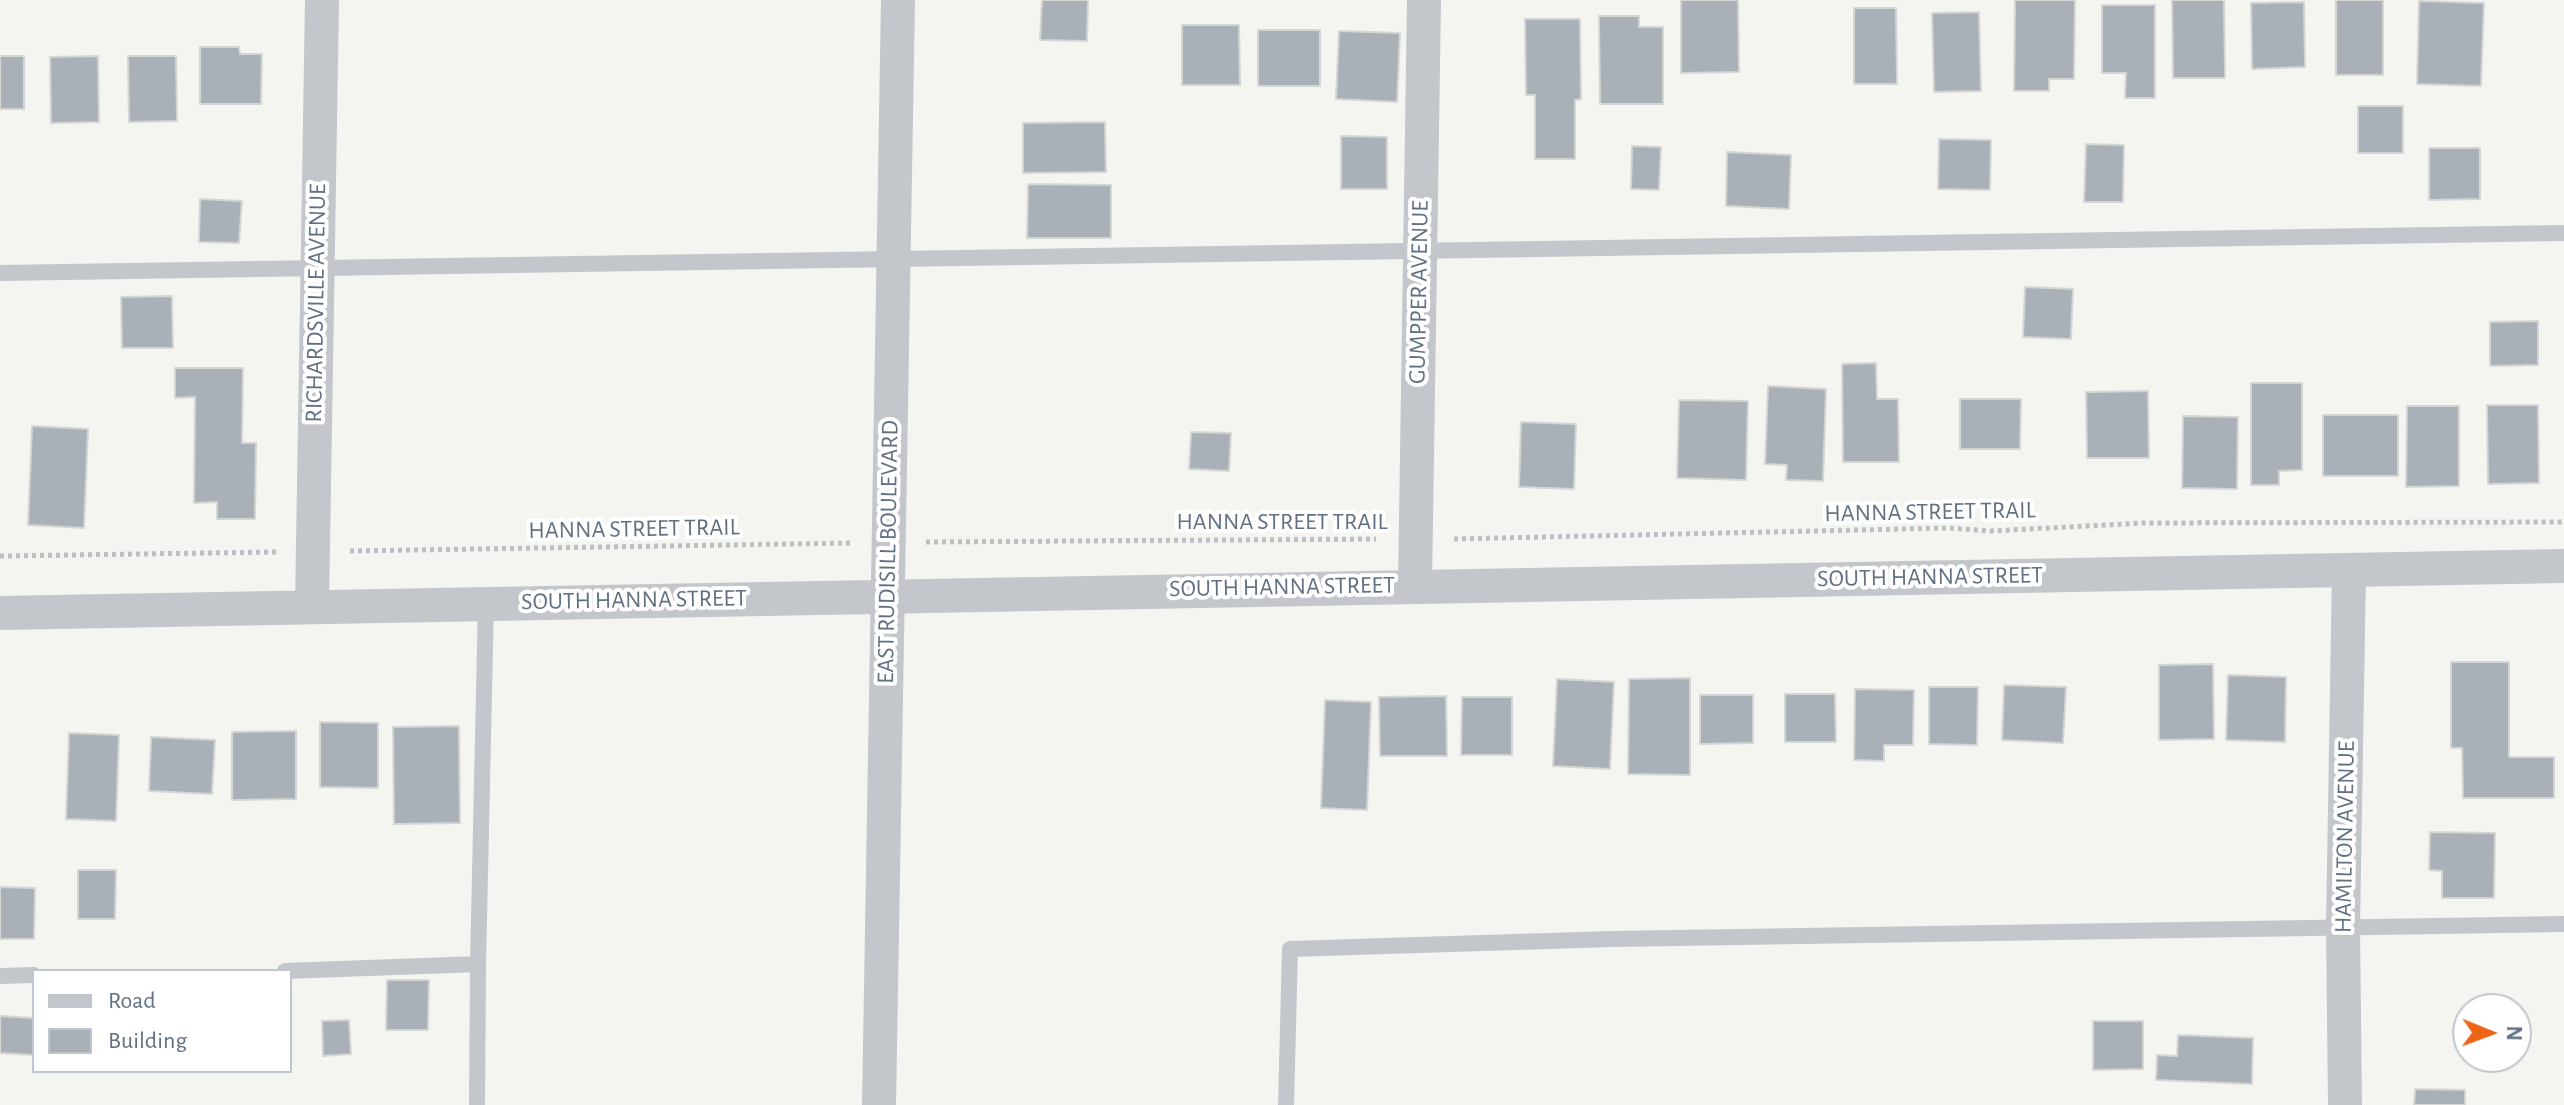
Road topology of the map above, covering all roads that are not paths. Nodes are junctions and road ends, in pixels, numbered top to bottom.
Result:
1 (322, 0) edge
2 (898, 0) edge
3 (1424, 0) edge
4 (2564, 233) edge
5 (1420, 253) junction
6 (892, 259) junction
7 (317, 268) junction
8 (0, 273) edge
9 (2564, 566) edge
10 (2349, 570) junction
11 (1415, 585) junction
12 (887, 595) junction
13 (486, 602) junction
14 (312, 606) junction
15 (0, 613) edge
16 (2564, 924) edge
17 (2343, 927) junction
18 (478, 964) junction
19 (292, 971) edge
20 (32, 975) edge
21 (0, 976) edge
22 (477, 1105) edge
23 (879, 1105) edge
24 (1286, 1105) edge
25 (2345, 1105) edge

1 - 7 street, RICHARDSVILLE AVENUE
2 - 6 street, EAST RUDISILL BOULEVARD
3 - 5 street, GUMPPER AVENUE
4 - 5 lane
5 - 6 lane
5 - 11 street, GUMPPER AVENUE
6 - 7 lane
6 - 12 street, EAST RUDISILL BOULEVARD
7 - 8 lane
7 - 14 street, RICHARDSVILLE AVENUE
9 - 10 street, SOUTH HANNA STREET
10 - 11 street, SOUTH HANNA STREET
10 - 17 street, HAMILTON AVENUE
11 - 12 street, SOUTH HANNA STREET
12 - 13 street, SOUTH HANNA STREET
12 - 23 street, EAST RUDISILL BOULEVARD
13 - 14 street, SOUTH HANNA STREET
13 - 18 lane
14 - 15 street, SOUTH HANNA STREET
16 - 17 lane
17 - 24 lane
17 - 25 street, HAMILTON AVENUE
18 - 19 lane
18 - 22 lane
20 - 21 lane

